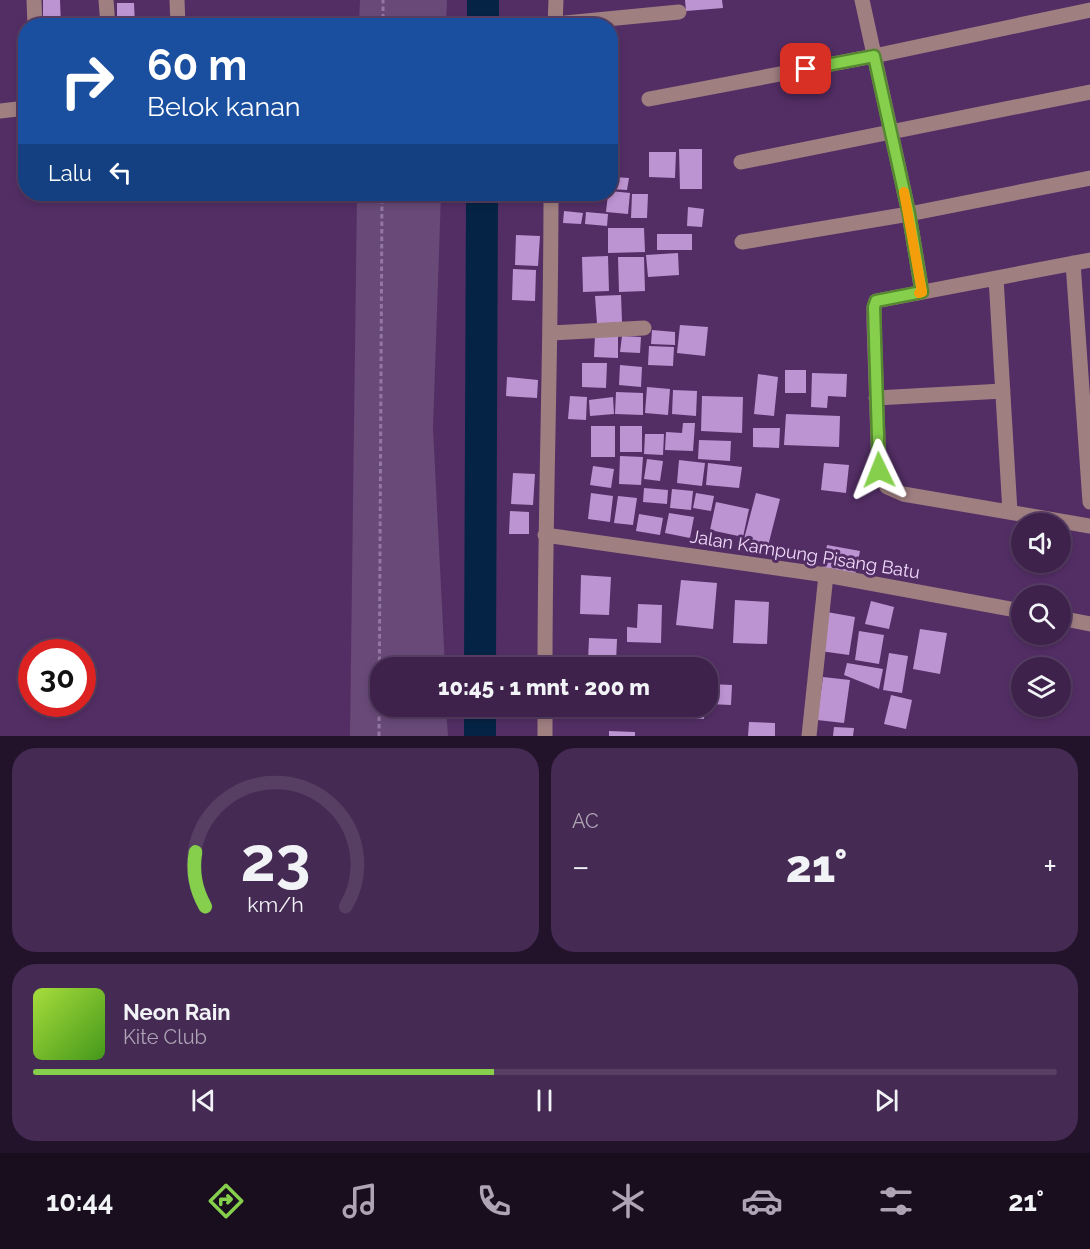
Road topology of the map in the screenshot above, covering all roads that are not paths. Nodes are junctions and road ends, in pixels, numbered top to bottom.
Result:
1 (34, 0) edge
2 (106, 0) edge
3 (177, 0) edge
4 (556, 0) edge
5 (862, 0) edge
6 (1090, 10) edge
7 (679, 12) dead end
8 (35, 18) edge
9 (107, 18) edge
10 (178, 18) edge
11 (558, 18) edge
12 (618, 18) edge
13 (874, 56) junction
14 (1090, 92) edge
15 (649, 99) dead end
16 (18, 109) edge
17 (0, 111) edge
18 (890, 133) junction
19 (741, 162) dead end
20 (1090, 178) edge
21 (552, 201) edge
22 (909, 214) junction
23 (742, 242) dead end
24 (1090, 260) edge
25 (1072, 263) junction
26 (996, 278) junction
27 (922, 292) junction
28 (644, 328) dead end
29 (561, 333) junction
30 (1003, 392) junction
31 (876, 398) junction
32 (1090, 502) edge
33 (1010, 512) junction
34 (1090, 526) edge
35 (551, 535) junction
36 (826, 575) junction
37 (1011, 609) edge
38 (1071, 620) edge
39 (1090, 624) edge
40 (545, 657) edge
41 (545, 717) edge
42 (545, 736) edge
43 (809, 736) edge

1 - 8 street
2 - 9 street
3 - 10 street
4 - 11 street
5 - 13 street
6 - 13 street
7 - 12 street
13 - 15 street
13 - 18 street
14 - 18 street
16 - 17 street
18 - 19 street
18 - 22 street
20 - 22 street
21 - 29 street
22 - 23 street
22 - 27 street
24 - 25 street
25 - 26 street
25 - 32 street
26 - 27 street
26 - 30 street
27 - 31 street
28 - 29 street
29 - 35 street
30 - 31 street
30 - 33 street
31 - 33 street
33 - 34 street
35 - 36 street, Jalan Kampung Pisang Batu
35 - 40 street
36 - 37 street, Jalan Kampung Pisang Batu
36 - 43 street
38 - 39 street
41 - 42 street

